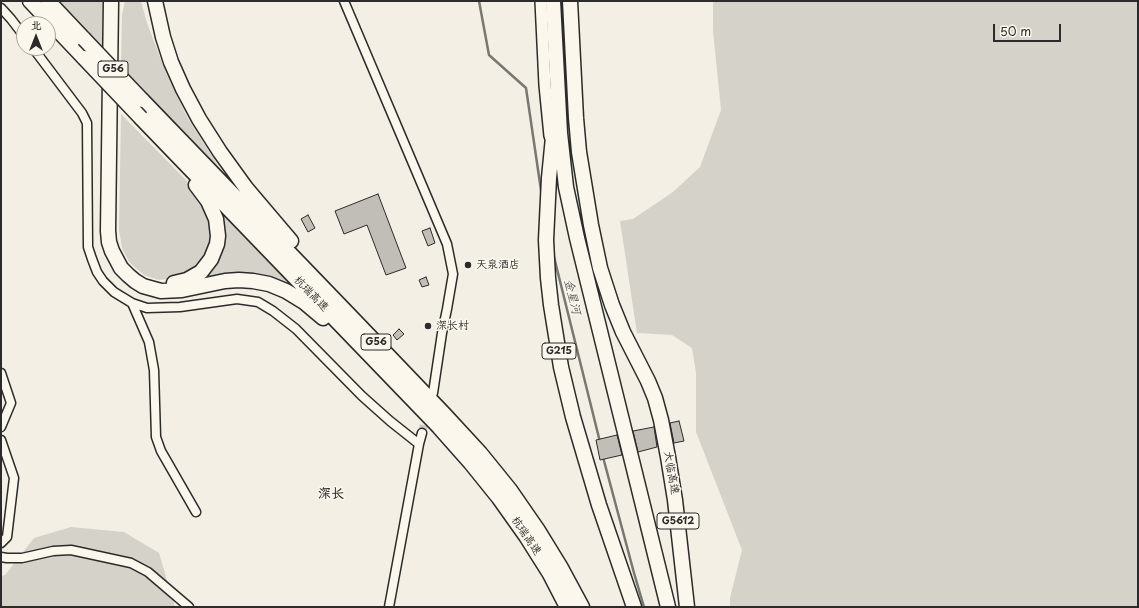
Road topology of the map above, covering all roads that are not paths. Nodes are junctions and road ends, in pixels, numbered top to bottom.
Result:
1 (30, 1) edge
2 (48, 1) edge
3 (111, 1) edge
4 (118, 1) edge
5 (155, 1) edge
6 (344, 1) edge
7 (540, 1) edge
8 (553, 1) edge
9 (570, 1) edge
10 (1, 8) edge
11 (16, 26) edge
12 (39, 56) edge
13 (574, 83) junction
14 (558, 85) junction
15 (141, 118) junction
16 (552, 150) junction
17 (132, 303) junction
18 (355, 321) junction
19 (379, 364) junction
20 (1, 373) edge
21 (432, 393) dead end
22 (1, 427) edge
23 (422, 433) tunnel mouth
24 (1, 440) edge
25 (419, 444) junction
26 (196, 512) dead end
27 (1, 543) edge
28 (1, 558) edge
29 (189, 607) edge
30 (389, 607) edge
31 (567, 607) edge
32 (582, 607) edge
33 (634, 607) edge
34 (668, 607) edge
35 (687, 607) edge

1 - 15 highway, 杭瑞高速 / G56, bridge
2 - 18 highway, 杭瑞高速 / G56, bridge
3 - 19 highway
4 - 15 highway
5 - 18 highway
6 - 21 street
7 - 16 street
8 - 14 highway, G215
9 - 13 highway, 大临高速
10 - 11 street
12 - 17 street
13 - 14 highway
13 - 35 highway, 大临高速 / G5612
14 - 16 highway, G215
14 - 34 highway, G5612
15 - 19 highway, 杭瑞高速 / G56
16 - 33 highway, G215
17 - 25 street
17 - 26 street
18 - 32 highway, 杭瑞高速 / G56
19 - 31 highway, 杭瑞高速 / G56
20 - 22 street
23 - 25 street
24 - 27 street
25 - 30 street
28 - 29 street

